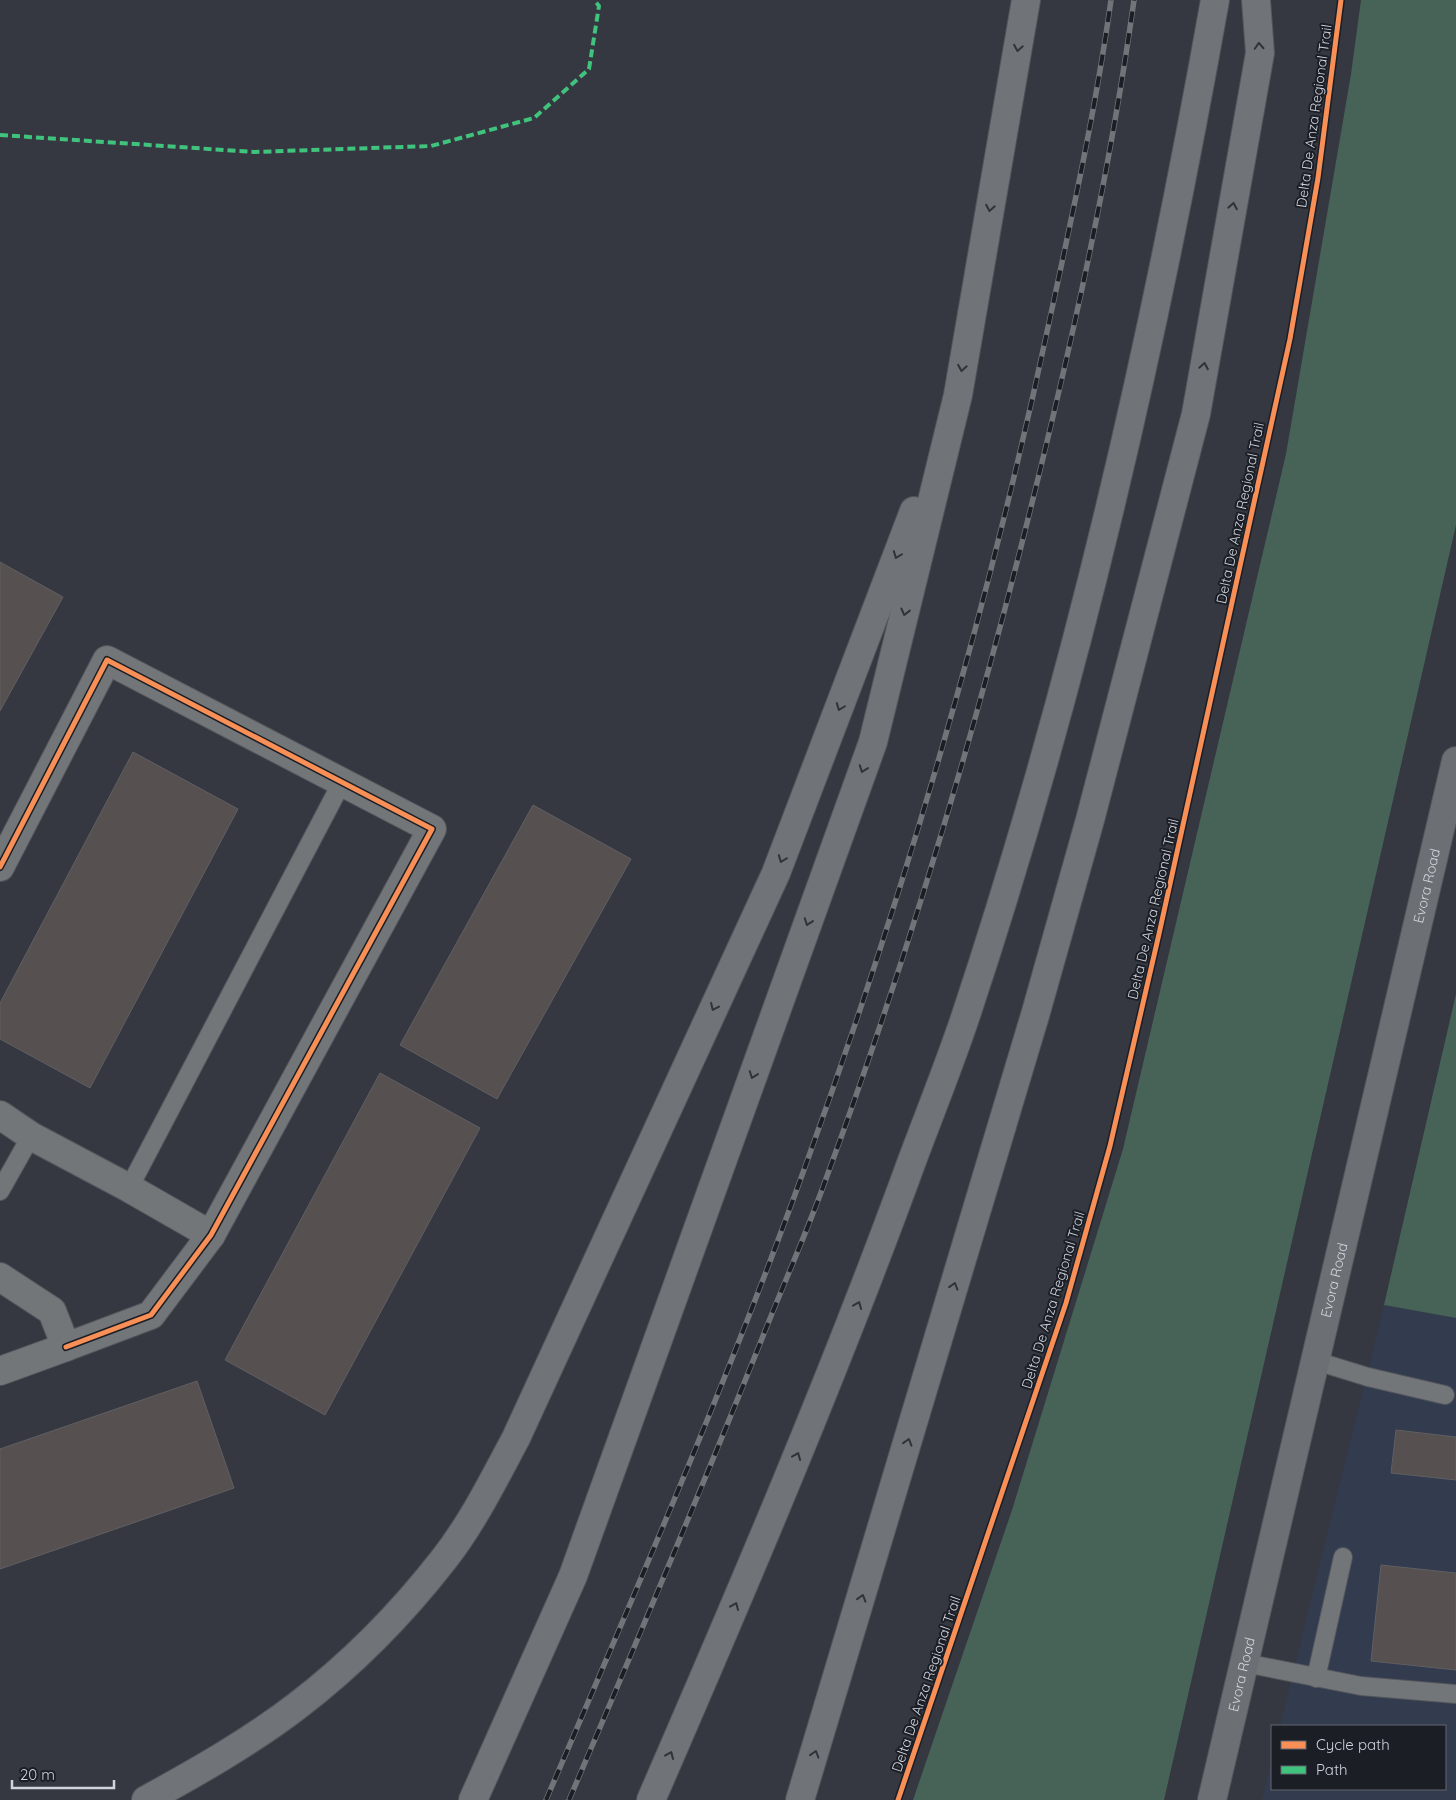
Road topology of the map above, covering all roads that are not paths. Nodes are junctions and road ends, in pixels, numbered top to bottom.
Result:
1 (1026, 0) edge
2 (1215, 0) edge
3 (1256, 0) edge
4 (958, 395) junction
5 (1456, 761) edge
6 (342, 782) junction
7 (0, 867) edge
8 (0, 1115) edge
9 (31, 1136) junction
10 (129, 1188) junction
11 (0, 1190) edge
12 (211, 1235) junction
13 (0, 1278) edge
14 (66, 1347) junction
15 (1316, 1361) junction
16 (0, 1370) edge
17 (1445, 1395) dead end
18 (1343, 1557) dead end
19 (1245, 1663) junction
20 (1316, 1678) junction
21 (1456, 1694) edge
22 (146, 1800) edge
23 (473, 1800) edge
24 (651, 1800) edge
25 (800, 1800) edge
26 (1212, 1800) edge

1 -> 4 highway
24 -> 2 highway
25 -> 3 highway
4 -> 22 highway
4 -> 23 highway
5 - 15 street, Evora Road
6 - 7 street
6 - 10 lane
6 - 12 street
8 - 9 street
9 - 10 street
9 - 11 lane
10 - 12 street
12 - 14 street
13 - 14 street
14 - 16 street
15 - 17 lane
15 - 19 street, Evora Road
18 - 20 lane
19 - 20 lane
19 - 26 street, Evora Road
20 - 21 lane

